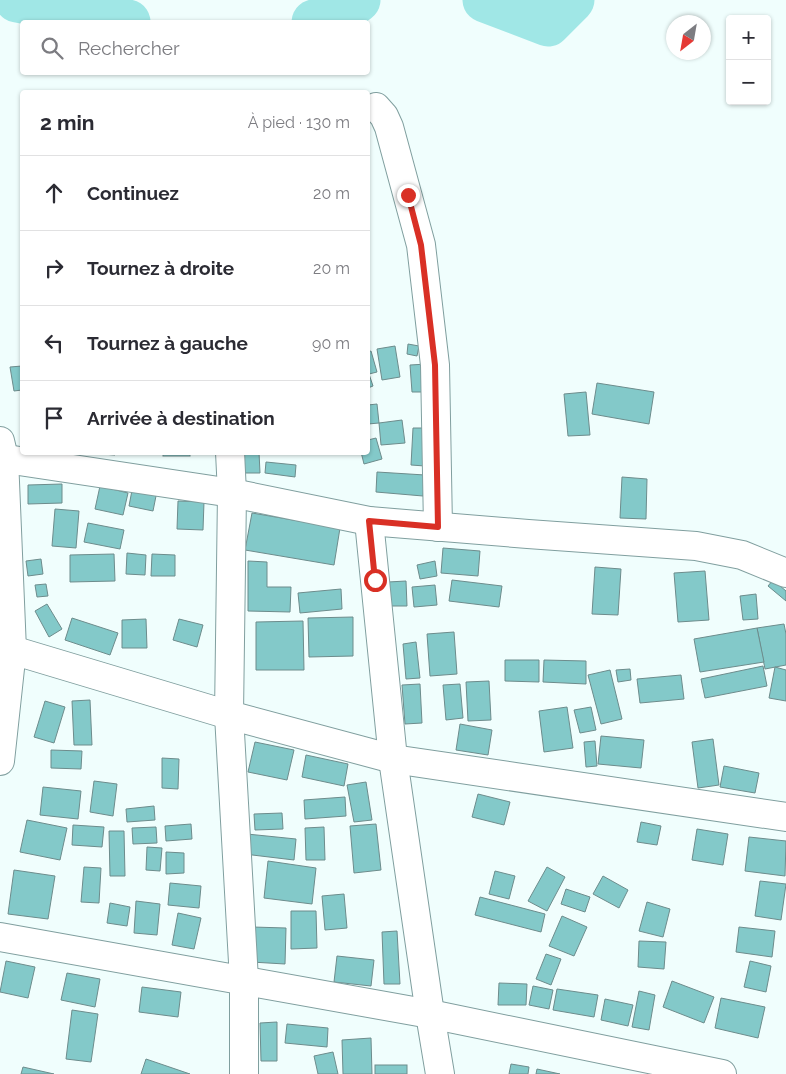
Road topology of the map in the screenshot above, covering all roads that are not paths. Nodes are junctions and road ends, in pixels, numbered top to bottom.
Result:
1 (376, 107) dead end
2 (1, 452) edge
3 (230, 455) edge
4 (232, 493) junction
5 (369, 521) junction
6 (438, 527) junction
7 (786, 573) edge
8 (6, 649) edge
9 (228, 715) junction
10 (393, 759) junction
11 (0, 761) edge
12 (786, 817) edge
13 (0, 937) edge
14 (244, 980) junction
15 (430, 1014) junction
16 (244, 1074) edge
17 (440, 1074) edge
18 (722, 1074) edge

1 - 6 street
2 - 4 street
2 - 8 street
3 - 4 street
4 - 5 street
4 - 9 street
5 - 6 street
5 - 10 street
6 - 7 street
8 - 9 street
8 - 11 street
9 - 10 street
9 - 14 street
10 - 12 street
10 - 15 street
13 - 14 street
14 - 15 street
14 - 16 street
15 - 17 street
15 - 18 street

